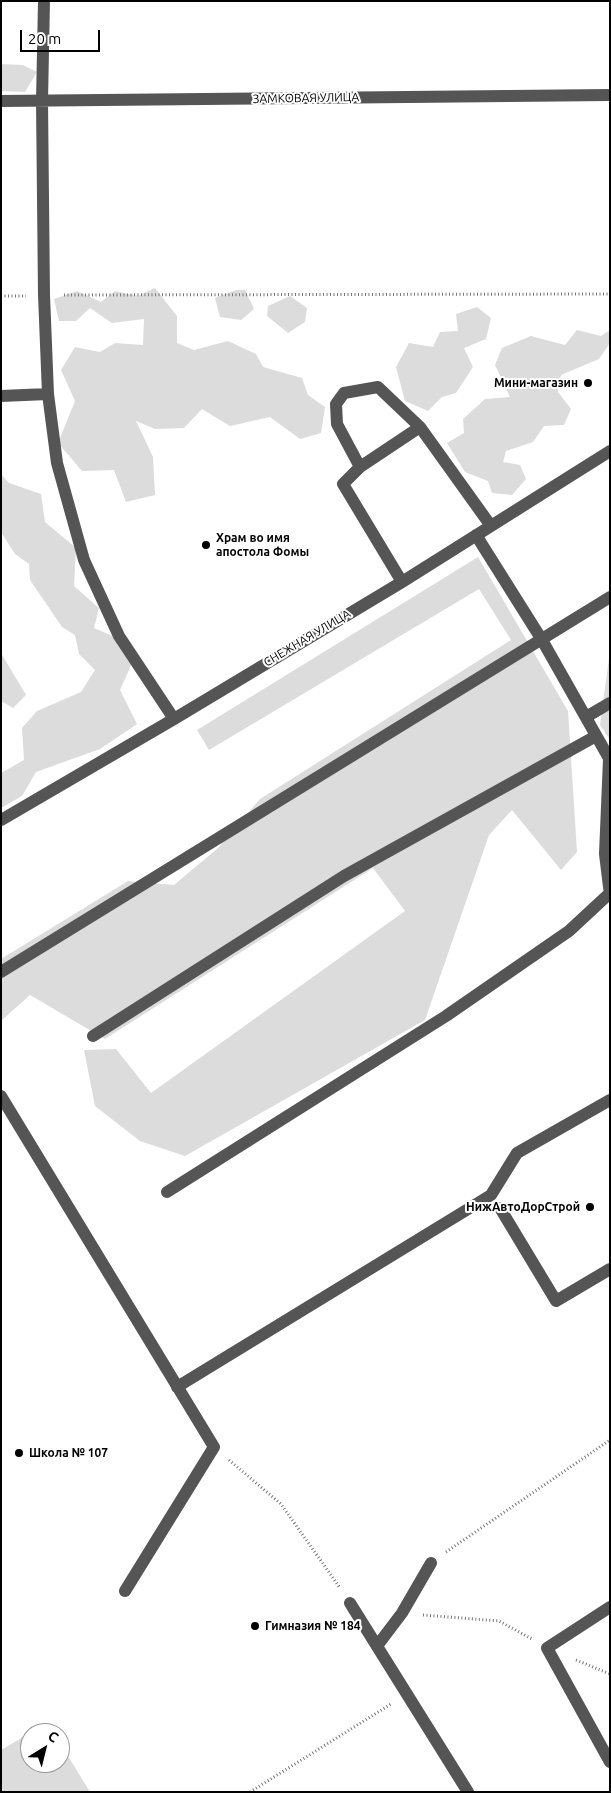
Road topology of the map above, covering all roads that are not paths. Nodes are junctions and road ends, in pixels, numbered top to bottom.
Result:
1 (44, 1) edge
2 (610, 96) edge
3 (1, 101) edge
4 (42, 101) junction
5 (48, 394) junction
6 (1, 396) edge
7 (420, 427) junction
8 (610, 451) edge
9 (360, 467) junction
10 (491, 526) junction
11 (476, 535) junction
12 (402, 582) junction
13 (610, 597) edge
14 (542, 640) junction
15 (610, 703) edge
16 (586, 717) junction
17 (174, 718) junction
18 (596, 736) junction
19 (609, 760) edge
20 (1, 820) edge
21 (610, 895) edge
22 (1, 972) edge
23 (92, 1036) dead end
24 (1, 1096) edge
25 (610, 1100) edge
26 (167, 1192) dead end
27 (500, 1208) dead end
28 (610, 1269) edge
29 (177, 1387) junction
30 (431, 1562) road end
31 (125, 1591) dead end
32 (350, 1603) road end
33 (610, 1607) edge
34 (377, 1646) junction
35 (610, 1762) edge
36 (468, 1792) edge

1 - 4 street
2 - 4 street, ЗАМКОВАЯ УЛИЦА
3 - 4 street, ЗАМКОВАЯ УЛИЦА
4 - 5 street
5 - 6 street
5 - 17 street
7 - 9 street
7 - 9 street
7 - 10 street
8 - 10 street, СНЕЖНАЯ УЛИЦА
9 - 12 street
10 - 11 street, СНЕЖНАЯ УЛИЦА
11 - 12 street, СНЕЖНАЯ УЛИЦА
11 - 14 street
12 - 17 street, СНЕЖНАЯ УЛИЦА
13 - 14 street
14 - 16 street
14 - 22 street
15 - 16 street
16 - 18 street
17 - 20 street, СНЕЖНАЯ УЛИЦА
18 - 19 street
18 - 23 street
19 - 21 street
21 - 26 street
24 - 29 street
25 - 29 street
27 - 28 street
29 - 31 street
30 - 34 street
32 - 34 street
33 - 35 street
34 - 36 street

